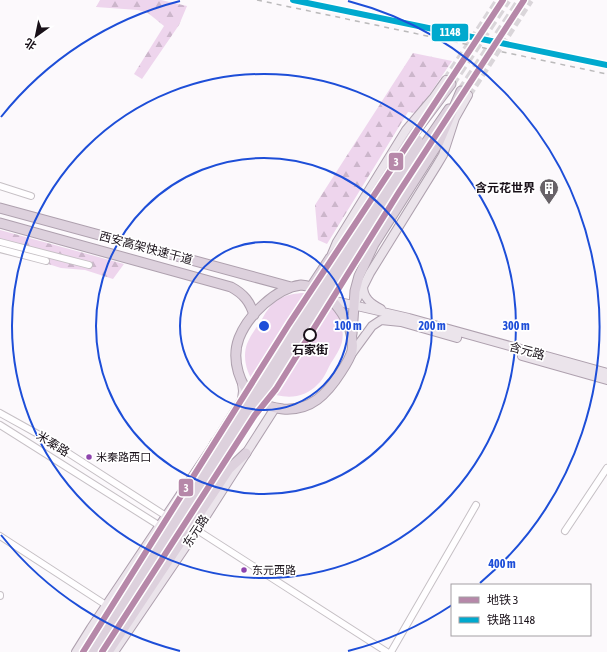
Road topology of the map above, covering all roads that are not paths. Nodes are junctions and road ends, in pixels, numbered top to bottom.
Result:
1 (449, 82) joint
2 (464, 93) junction
3 (441, 98) junction
4 (421, 142) junction
5 (0, 186) edge
6 (31, 196) dead end
7 (0, 208) edge
8 (0, 223) edge
9 (0, 242) edge
10 (0, 249) edge
11 (330, 258) junction
12 (366, 260) junction
13 (46, 261) dead end
14 (89, 266) dead end
15 (291, 287) junction
16 (311, 287) junction
17 (363, 287) junction
18 (331, 300) junction
19 (354, 306) junction
20 (388, 313) junction
21 (254, 315) junction
22 (352, 343) junction
23 (349, 358) junction
24 (607, 373) edge
25 (241, 380) junction
26 (607, 380) edge
27 (275, 408) junction
28 (0, 413) edge
29 (0, 425) edge
30 (215, 443) junction
31 (246, 453) junction
32 (607, 468) edge
33 (476, 505) dead end
34 (166, 516) junction
35 (160, 526) junction
36 (197, 530) junction
37 (564, 531) dead end
38 (0, 536) edge
39 (106, 605) junction
40 (76, 652) edge
41 (82, 652) edge
42 (88, 652) edge
43 (98, 652) edge
44 (108, 652) edge
45 (114, 652) edge
46 (388, 652) edge
47 (391, 652) edge

1 - 3 highway
1 - 11 main road
2 - 4 highway
2 - 12 highway
2 - 17 main road
3 - 4 highway
3 - 11 highway
4 - 42 highway, bridge
4 - 43 highway, bridge
5 - 6 street
7 - 15 highway, 西安高架快速干道
8 - 21 highway, 西安高架快速干道
9 - 14 street
10 - 13 street
11 - 16 highway
12 - 17 main road
12 - 19 highway
15 - 16 highway
15 - 21 highway
16 - 18 highway
17 - 19 main road
17 - 20 main road
18 - 19 main road, 含元路
18 - 22 highway
19 - 20 main road, 含元路
19 - 22 highway
20 - 24 main road, 含元路
21 - 25 highway
22 - 23 highway
23 - 26 main road, 含元路
23 - 27 highway
25 - 27 highway
25 - 30 main road
27 - 31 main road, 东元路
28 - 34 street, 米秦路
29 - 35 street, 米秦路
30 - 34 main road
30 - 41 highway
31 - 36 main road, 东元路
31 - 44 highway
32 - 37 street
33 - 47 street
34 - 35 main road
35 - 39 main road
36 - 45 main road, 东元路
36 - 46 street
38 - 39 street
39 - 40 main road

